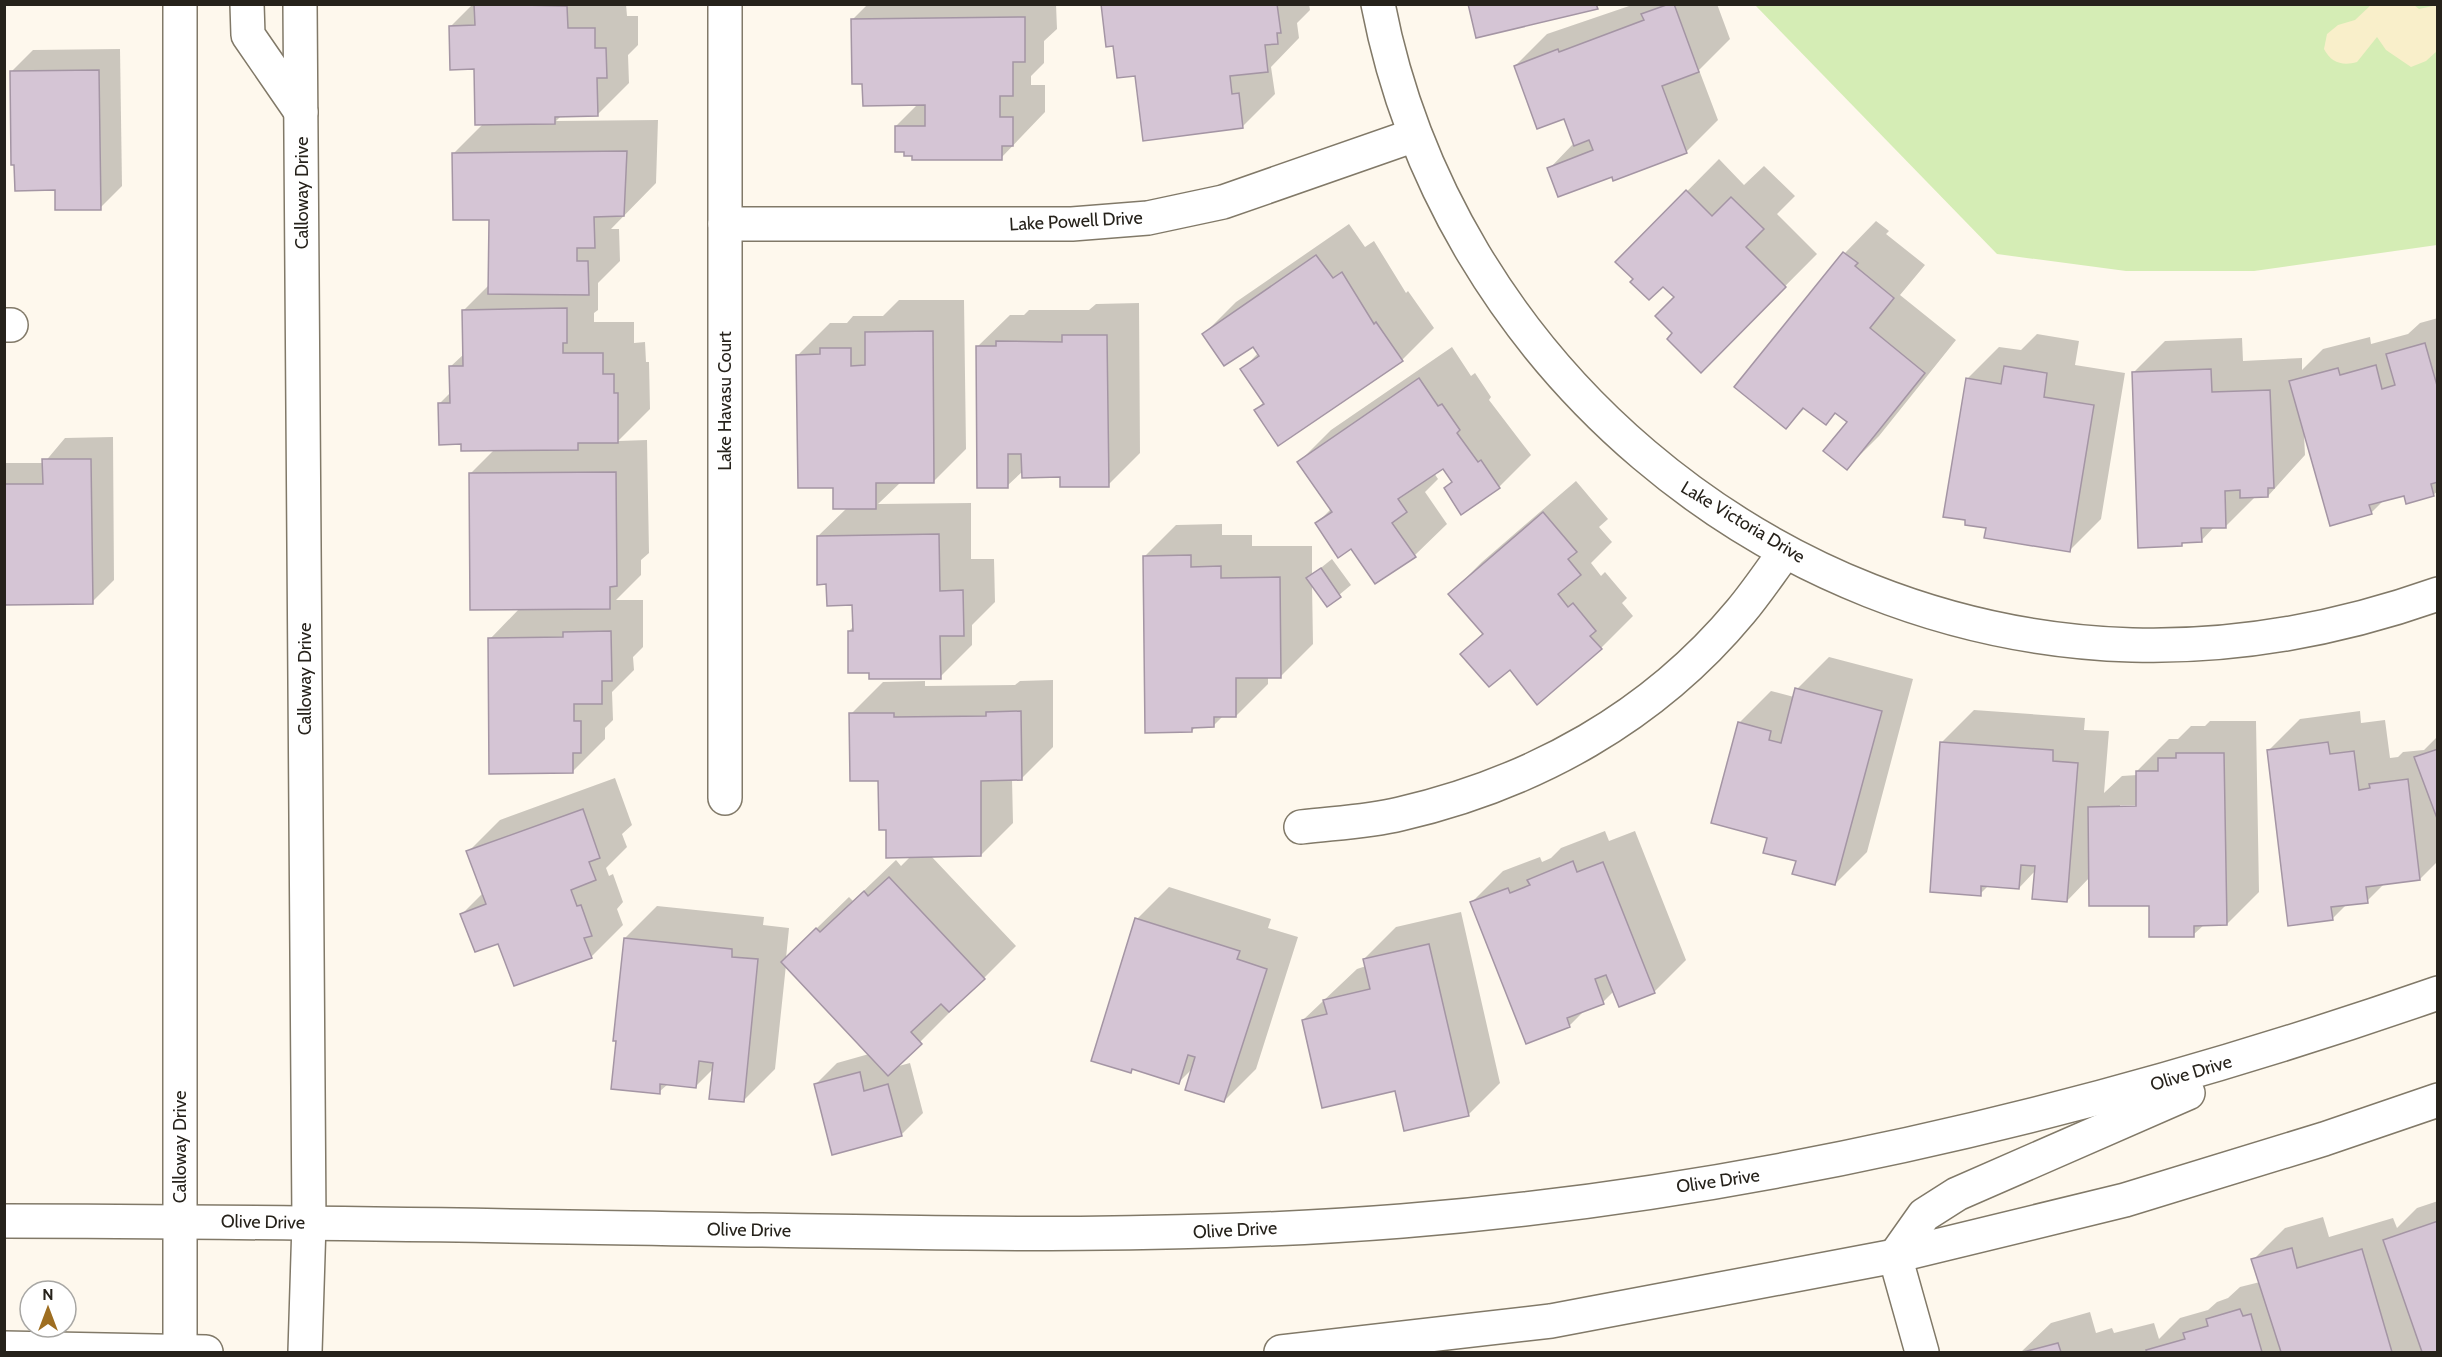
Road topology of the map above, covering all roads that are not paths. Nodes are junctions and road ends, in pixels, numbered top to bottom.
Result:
1 (180, 4) edge
2 (248, 4) edge
3 (300, 4) edge
4 (725, 4) edge
5 (1378, 4) edge
6 (301, 112) junction
7 (1414, 135) junction
8 (725, 224) junction
9 (1785, 552) junction
10 (2438, 594) edge
11 (725, 798) dead end
12 (1301, 827) dead end
13 (2438, 993) edge
14 (2324, 1033) junction
15 (2438, 1100) edge
16 (4, 1221) edge
17 (180, 1221) junction
18 (309, 1223) junction
19 (1895, 1256) junction
20 (4, 1348) edge
21 (189, 1352) edge
22 (305, 1353) edge
23 (1281, 1353) edge
24 (1922, 1353) edge

1 - 17 main road, Calloway Drive
2 - 6 main road
3 - 6 main road, Calloway Drive
4 - 8 main road, Lake Havasu Court
5 - 7 main road, Lake Victoria Drive
6 - 18 main road, Calloway Drive
7 - 8 main road, Lake Powell Drive
7 - 9 main road, Lake Victoria Drive
8 - 11 main road, Lake Havasu Court
9 - 10 main road, Lake Victoria Drive
9 - 12 main road
13 - 14 main road, Olive Drive
14 - 18 main road, Olive Drive
14 - 19 main road
15 - 19 main road
16 - 17 main road, Olive Drive
17 - 18 main road, Olive Drive
17 - 21 main road, Calloway Drive
18 - 22 main road, Calloway Drive
19 - 23 main road
19 - 24 main road
20 - 21 main road

